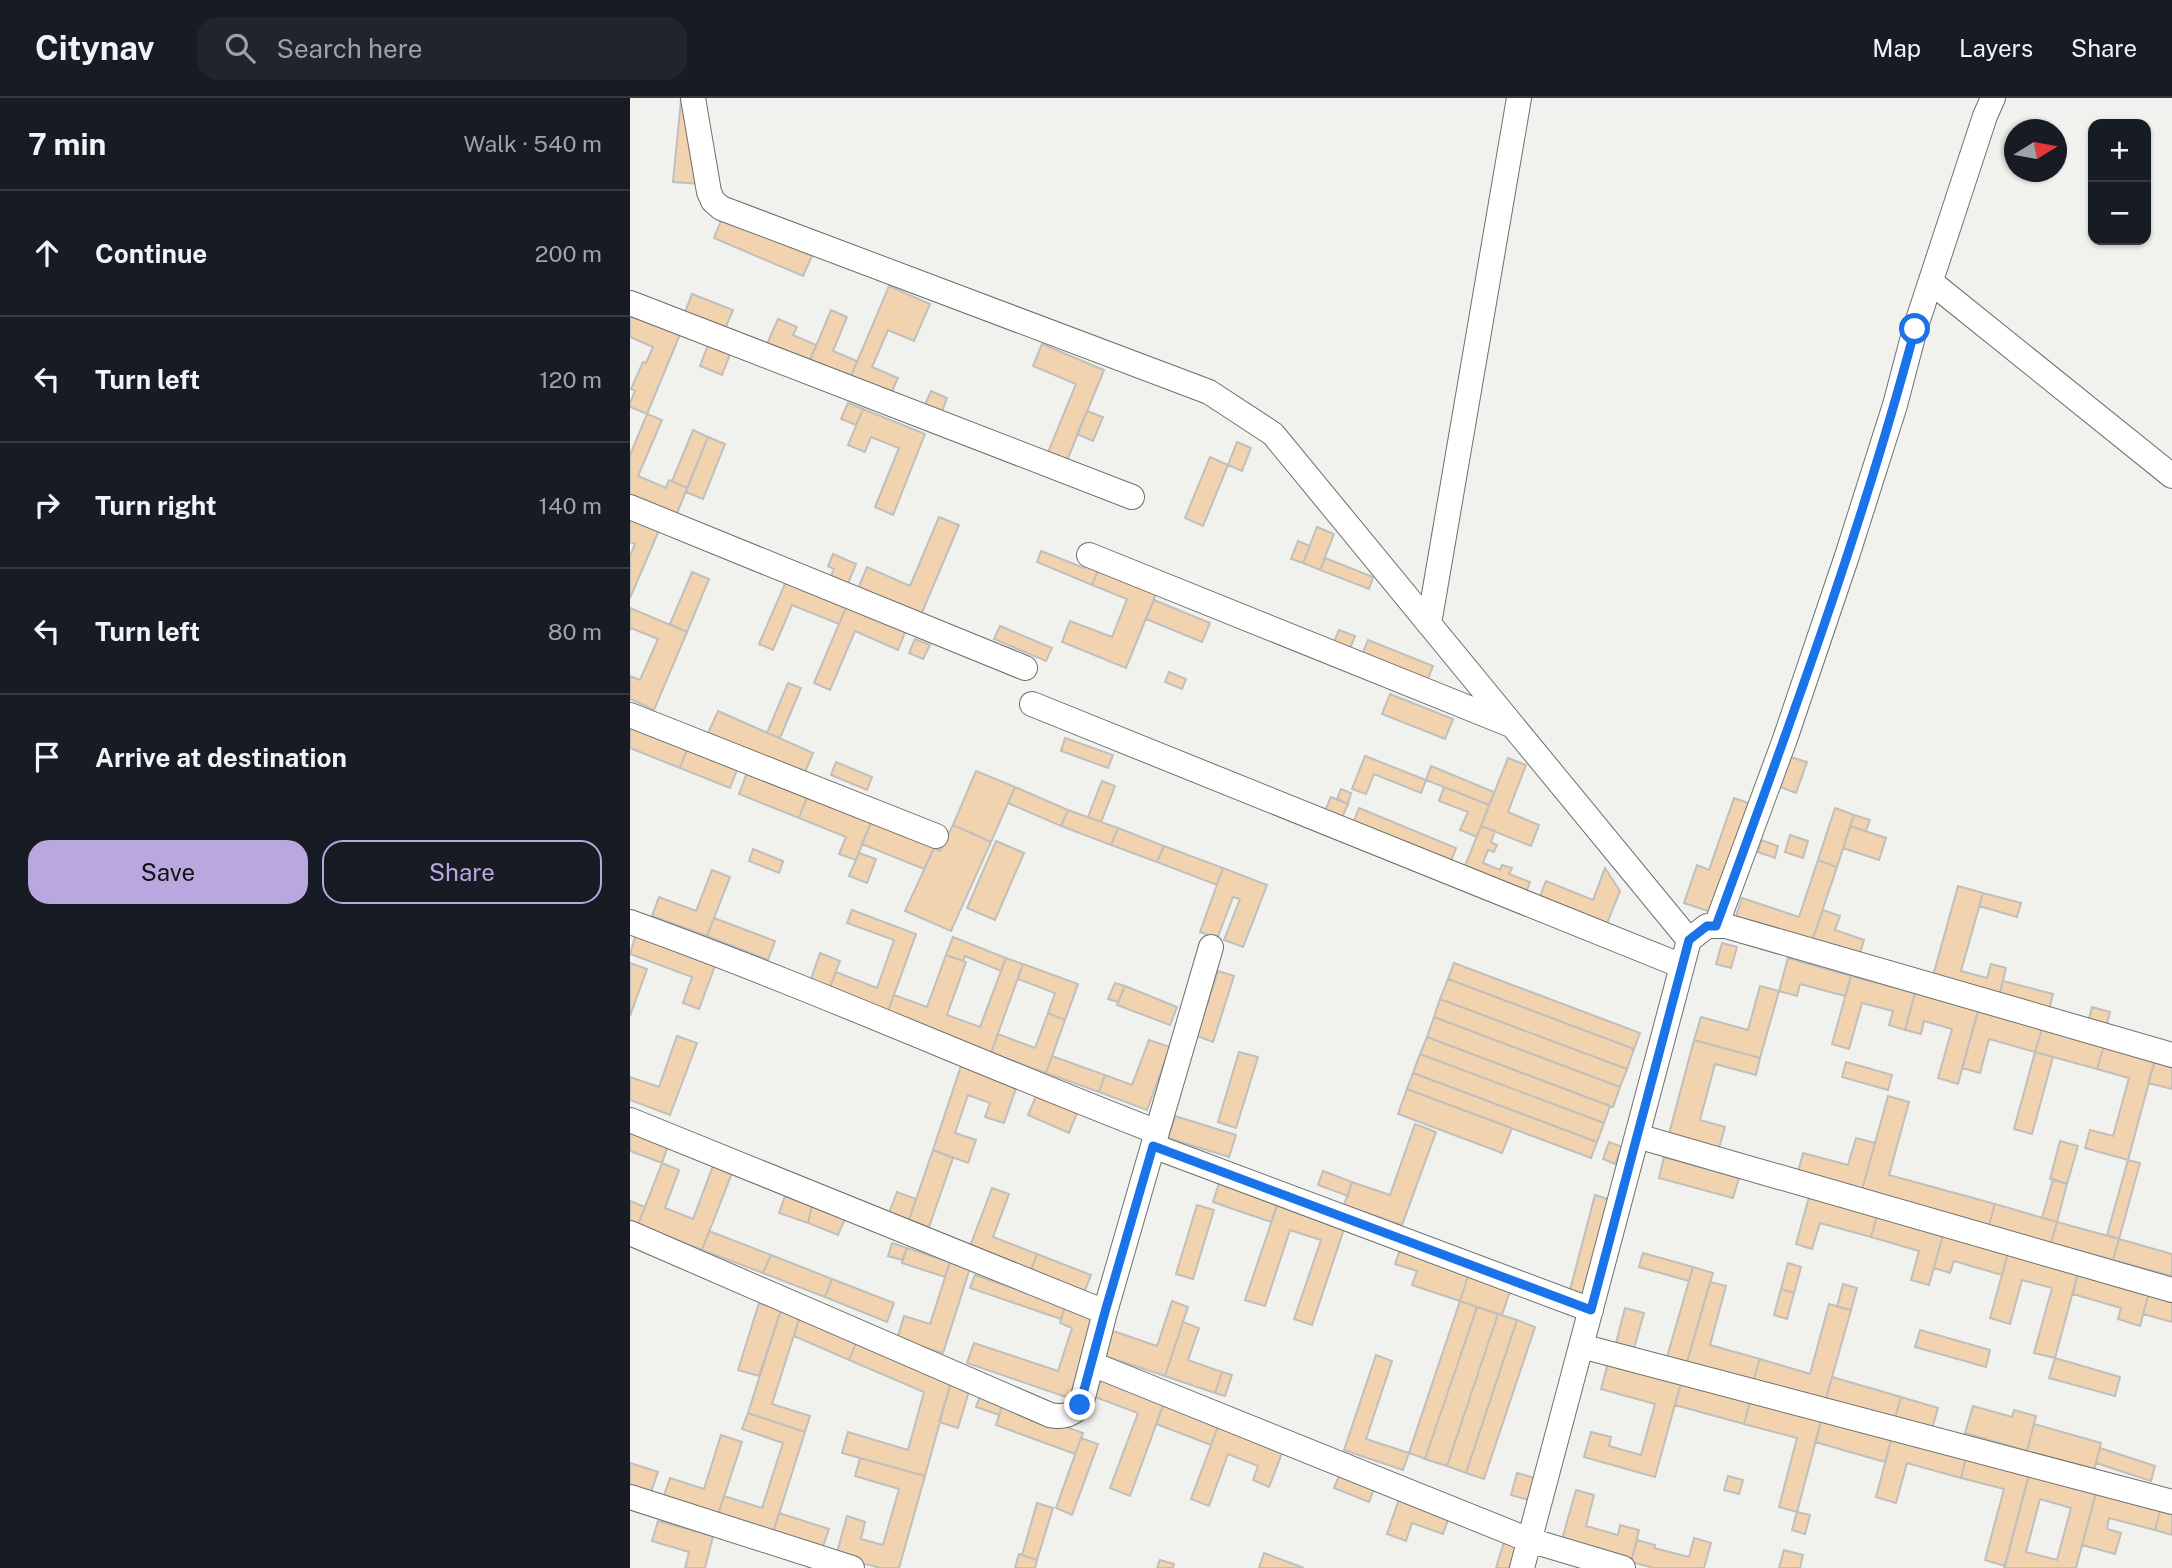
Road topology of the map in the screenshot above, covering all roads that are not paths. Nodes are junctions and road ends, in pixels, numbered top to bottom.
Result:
1 (693, 98) edge
2 (1519, 98) edge
3 (1993, 98) edge
4 (1931, 282) junction
5 (630, 303) edge
6 (2172, 476) edge
7 (1132, 497) dead end
8 (630, 508) edge
9 (1089, 555) dead end
10 (1429, 624) junction
11 (1025, 667) dead end
12 (1032, 704) dead end
13 (630, 715) edge
14 (1514, 727) junction
15 (936, 836) dead end
16 (630, 922) edge
17 (1716, 926) junction
18 (1689, 940) junction
19 (1211, 947) dead end
20 (1682, 966) junction
21 (2172, 1055) edge
22 (630, 1120) edge
23 (1637, 1136) junction
24 (1155, 1139) junction
25 (630, 1233) edge
26 (2172, 1290) edge
27 (1591, 1310) junction
28 (1105, 1312) junction
29 (1581, 1346) junction
30 (1092, 1364) junction
31 (630, 1497) edge
32 (2172, 1502) edge
33 (1529, 1540) junction
34 (852, 1568) edge
35 (1521, 1568) edge
36 (1623, 1568) edge

1 - 10 street
2 - 10 street
3 - 4 street
4 - 6 street
4 - 17 street
5 - 7 street
8 - 11 street
9 - 14 street
10 - 14 street
12 - 20 street
13 - 15 street
14 - 18 street
16 - 24 street
17 - 18 street
17 - 21 street
18 - 20 street
19 - 24 street
20 - 23 street
22 - 28 street
23 - 26 street
23 - 27 street
24 - 27 street
24 - 28 street
25 - 30 street
27 - 29 street
28 - 30 street
29 - 32 street
29 - 33 street
30 - 33 street
31 - 34 street
33 - 35 street
33 - 36 street

